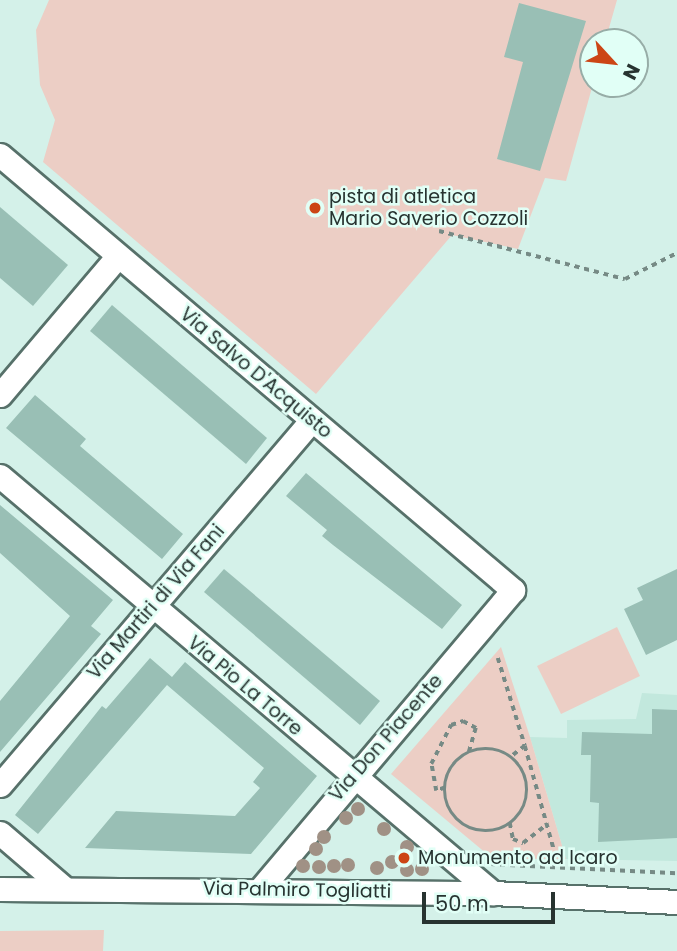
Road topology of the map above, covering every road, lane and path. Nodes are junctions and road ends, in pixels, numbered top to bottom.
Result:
1 (0, 155) edge
2 (439, 231) dead end
3 (677, 253) edge
4 (118, 256) junction
5 (0, 395) edge
6 (312, 420) junction
7 (0, 477) edge
8 (513, 590) joint
9 (152, 608) junction
10 (498, 658) dead end
11 (525, 746) junction
12 (470, 752) junction
13 (511, 757) junction
14 (352, 776) junction
15 (0, 785) edge
16 (445, 788) junction
17 (452, 813) junction
18 (446, 819) dead end
19 (510, 823) junction
20 (547, 824) junction
21 (0, 834) edge
22 (556, 857) dead end
23 (480, 866) dead end
24 (677, 873) edge
25 (261, 888) junction
26 (0, 889) edge
27 (65, 889) junction
28 (492, 893) junction
29 (677, 902) edge

1 - 4 street, Via Salvo D'Acquisto
2 - 3 path
4 - 5 street
4 - 6 street, Via Salvo D'Acquisto
6 - 8 street, Via Salvo D'Acquisto
6 - 9 street, Via Martiri di Via Fani
7 - 9 street, Via Pio La Torre
8 - 14 street, Via Don Piacente
9 - 14 street, Via Pio La Torre
9 - 15 street, Via Martiri di Via Fani
10 - 11 path
11 - 13 path
11 - 20 path
12 - 13 path
12 - 16 path
12 - 16 path
13 - 19 path
14 - 25 street, Via Don Piacente
14 - 28 street, Via Pio La Torre
16 - 17 path
17 - 18 path
17 - 19 path
19 - 20 path
20 - 22 path
21 - 27 street
23 - 24 path
25 - 27 street, Via Palmiro Togliatti
25 - 28 street, Via Palmiro Togliatti
26 - 27 street, Via Palmiro Togliatti
28 - 29 street, Via Palmiro Togliatti

